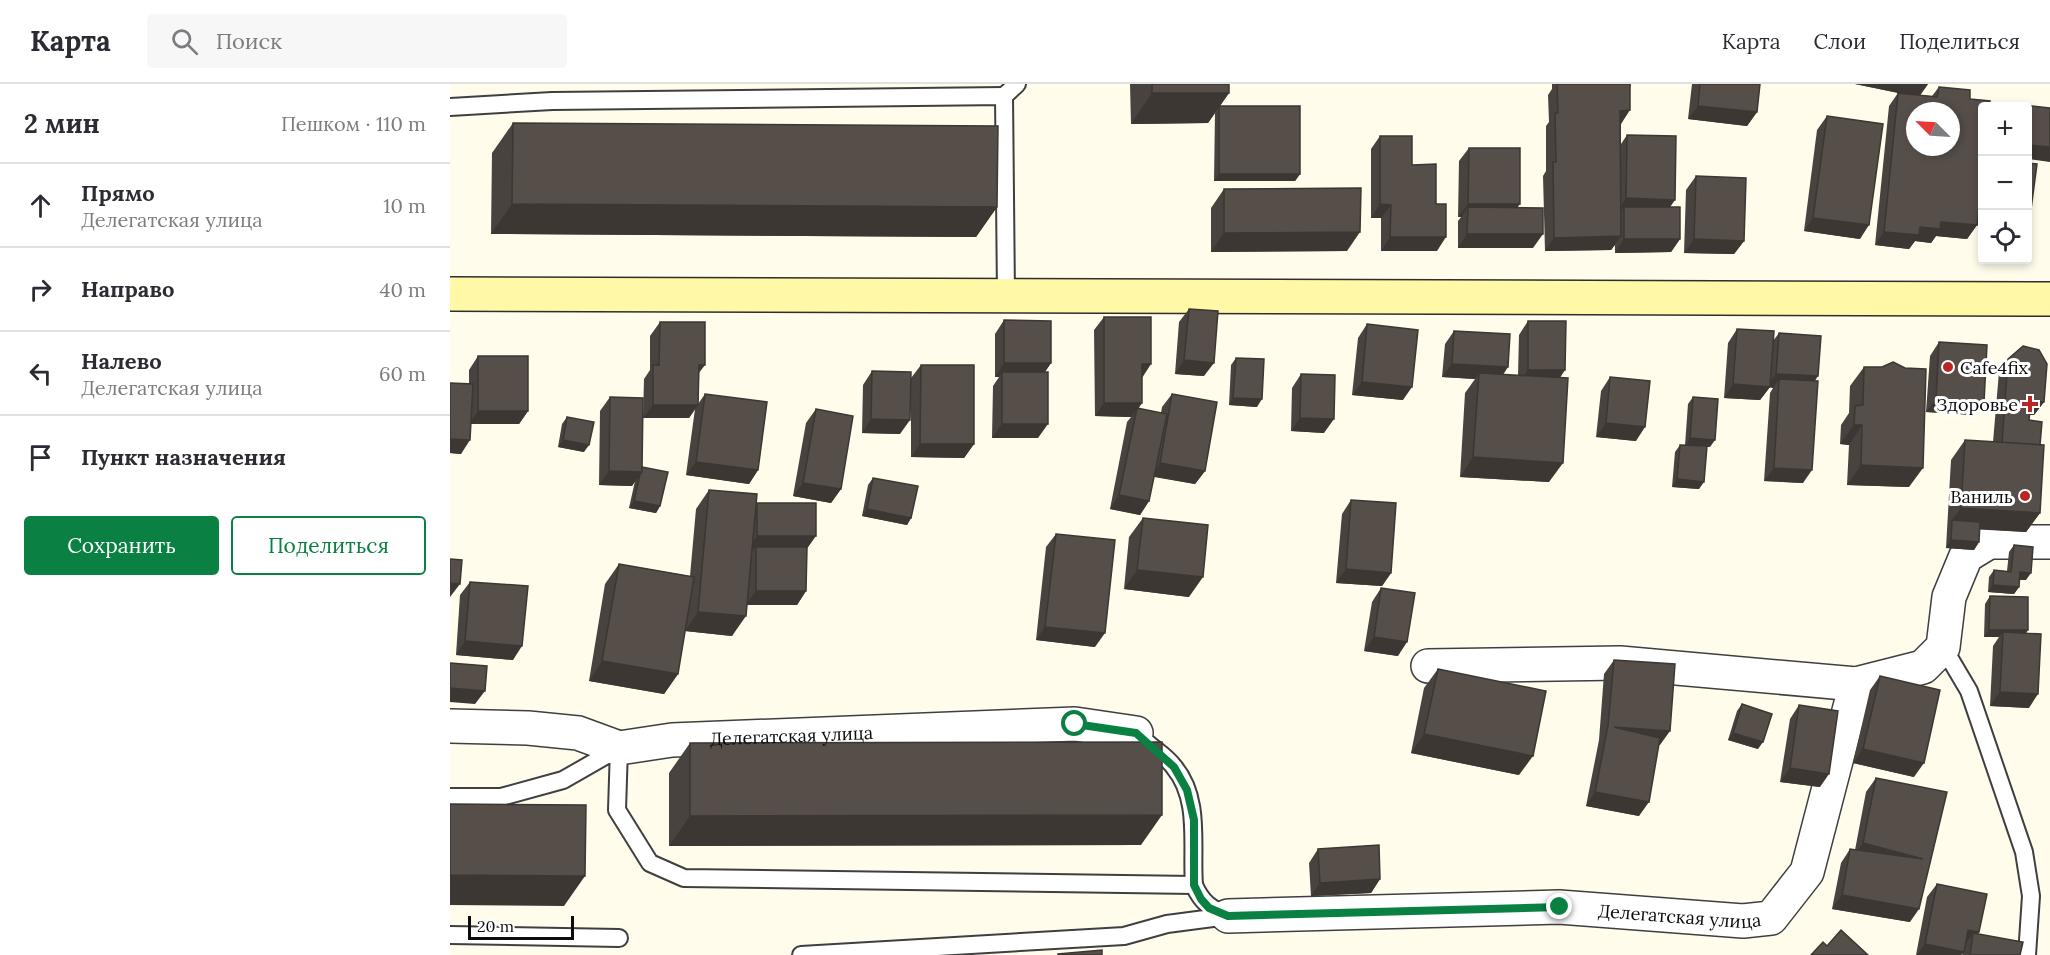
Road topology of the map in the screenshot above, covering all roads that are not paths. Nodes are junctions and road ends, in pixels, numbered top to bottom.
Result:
1 (1017, 84) edge
2 (1004, 96) junction
3 (450, 107) edge
4 (450, 294) edge
5 (1006, 297) junction
6 (2050, 299) edge
7 (2050, 542) edge
8 (1943, 647) junction
9 (1428, 666) dead end
10 (1856, 684) junction
11 (450, 726) edge
12 (1136, 733) joint
13 (619, 748) junction
14 (450, 797) edge
15 (1194, 885) junction
16 (1228, 916) junction
17 (450, 935) edge
18 (619, 938) dead end
19 (801, 955) edge
20 (2027, 955) edge

1 - 2 lane
2 - 3 lane
2 - 5 lane
4 - 5 main road
5 - 6 main road
7 - 8 street
8 - 10 street
8 - 20 lane
9 - 10 street
10 - 16 street, Делегатская улица
11 - 13 street, Делегатская улица
12 - 13 street, Делегатская улица
12 - 15 lane
13 - 14 lane
13 - 15 lane
15 - 16 lane
16 - 19 lane
17 - 18 lane

